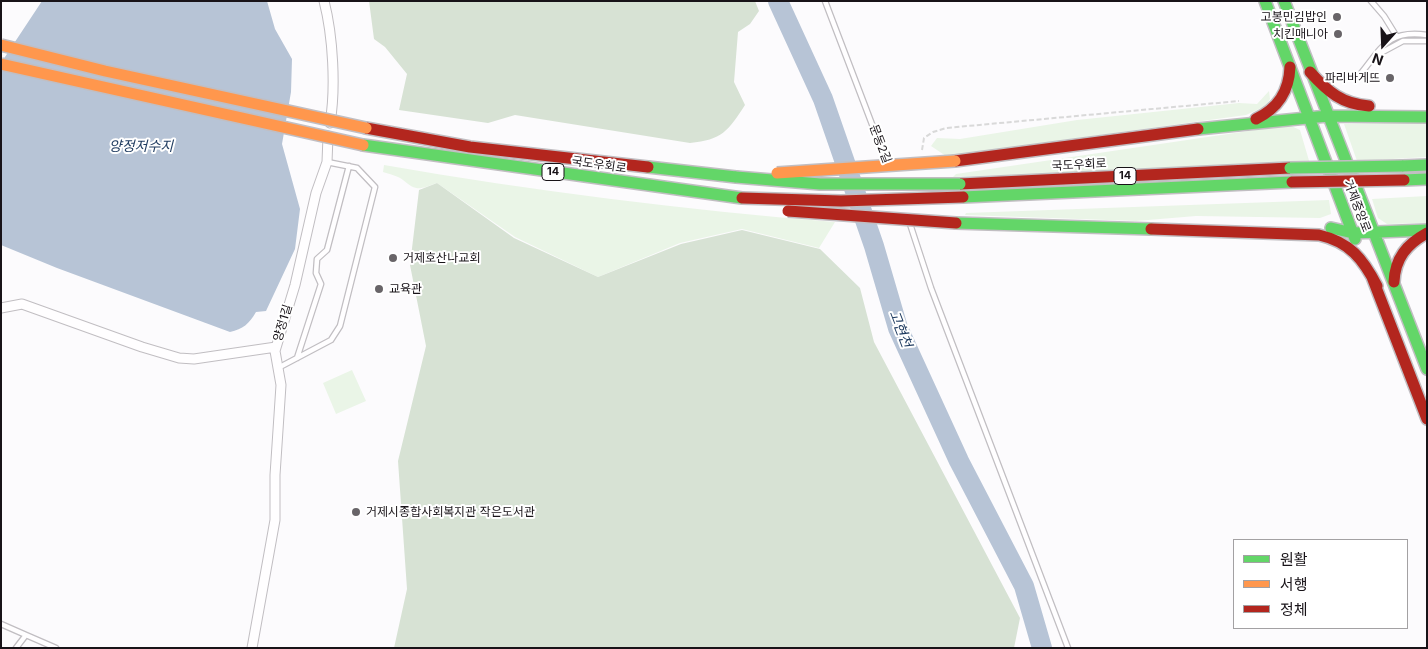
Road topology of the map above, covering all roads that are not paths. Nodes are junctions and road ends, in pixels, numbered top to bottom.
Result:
1 (324, 1) edge
2 (824, 1) edge
3 (1265, 1) edge
4 (1371, 1) edge
5 (1286, 4) edge
6 (1427, 35) edge
7 (1396, 36) junction
8 (1427, 41) edge
9 (1400, 42) junction
10 (1, 45) edge
11 (1377, 55) junction
12 (1, 64) edge
13 (1290, 67) junction
14 (1310, 72) junction
15 (1358, 76) dead end
16 (1427, 109) edge
17 (1327, 116) junction
18 (1427, 117) edge
19 (1309, 118) junction
20 (1246, 123) junction
21 (327, 162) junction
22 (1427, 165) edge
23 (349, 166) junction
24 (736, 177) junction
25 (1427, 179) edge
26 (742, 198) junction
27 (902, 203) dead end
28 (905, 212) dead end
29 (1156, 230) junction
30 (1427, 232) edge
31 (1375, 233) junction
32 (1353, 234) junction
33 (1394, 282) junction
34 (1377, 286) junction
35 (1, 308) edge
36 (276, 347) junction
37 (297, 358) junction
38 (277, 369) junction
39 (1427, 369) edge
40 (1427, 419) edge
41 (1, 624) edge
42 (26, 634) junction
43 (16, 648) edge
44 (56, 648) edge
45 (252, 648) edge
46 (1068, 648) edge

1 - 21 street, 양정1길
2 - 27 lane, 문동2길
3 - 13 main road, 거제중앙로
4 - 7 lane
5 - 14 main road, 거제중앙로
6 - 7 lane
7 - 9 lane
7 - 11 lane
8 - 9 lane
9 - 11 lane
10 - 24 main road, 국도우회로 / 14, bridge
11 - 15 lane
12 - 26 main road, 국도우회로 / 14, bridge
13 - 19 main road, 거제중앙로
13 - 20 main road
14 - 16 main road
14 - 17 main road, 거제중앙로
17 - 18 main road
17 - 19 main road
17 - 31 main road, 거제중앙로
19 - 20 main road
19 - 32 main road, 거제중앙로
20 - 24 main road, bridge
21 - 23 lane
21 - 36 street, 양정1길
22 - 24 main road, 국도우회로 / 14, bridge
23 - 37 lane
23 - 37 lane
25 - 26 main road, 14, bridge
26 - 29 main road, bridge
28 - 46 lane
29 - 32 main road
29 - 34 main road
30 - 31 main road
30 - 33 main road
31 - 32 main road
31 - 33 main road, 거제중앙로
32 - 34 main road, 거제중앙로
33 - 39 main road, 거제중앙로
34 - 40 main road, 거제중앙로
35 - 36 street
36 - 38 street, 양정1길
37 - 38 lane
38 - 45 street, 양정1길
41 - 42 lane
42 - 43 lane
42 - 44 lane

